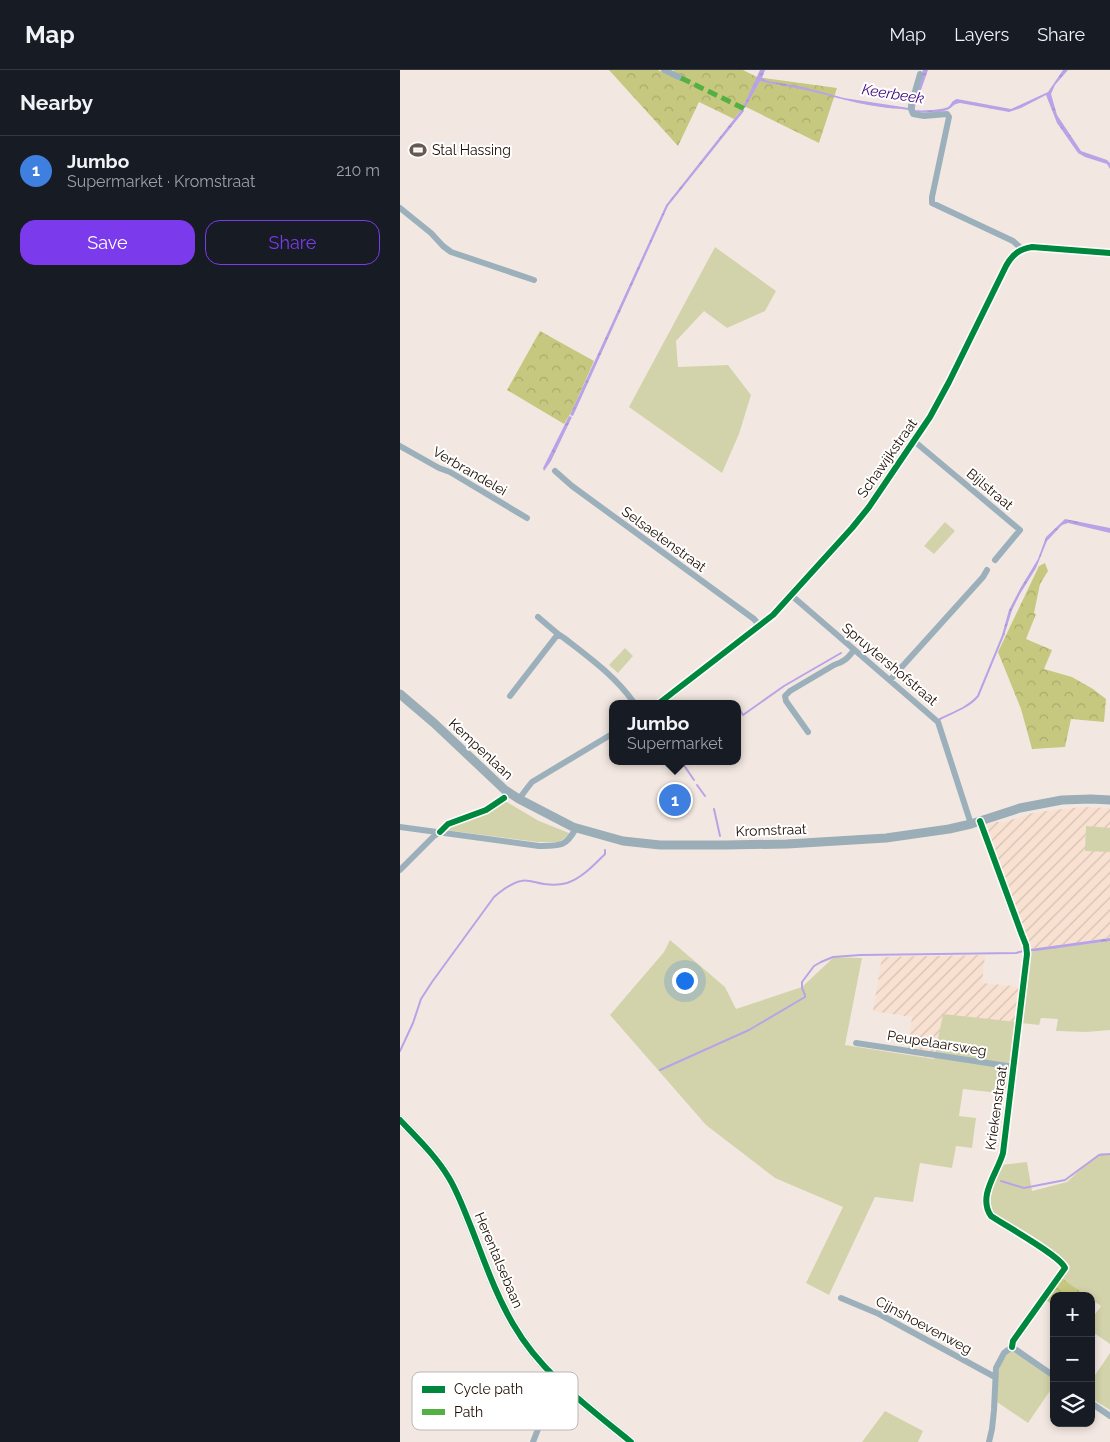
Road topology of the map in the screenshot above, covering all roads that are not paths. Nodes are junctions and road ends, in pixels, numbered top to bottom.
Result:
1 (664, 70) edge
2 (920, 74) dead end
3 (681, 78) dead end
4 (400, 208) edge
5 (1022, 249) junction
6 (1110, 253) edge
7 (534, 280) dead end
8 (914, 442) junction
9 (400, 446) edge
10 (555, 471) dead end
11 (527, 518) dead end
12 (995, 560) dead end
13 (987, 570) dead end
14 (791, 595) junction
15 (538, 617) dead end
16 (759, 625) junction
17 (558, 634) junction
18 (854, 650) junction
19 (890, 680) junction
20 (400, 694) edge
21 (510, 696) dead end
22 (632, 700) edge
23 (663, 700) edge
24 (808, 732) dead end
25 (609, 736) edge
26 (519, 799) junction
27 (1110, 800) edge
28 (980, 821) junction
29 (971, 824) junction
30 (400, 827) edge
31 (576, 828) junction
32 (440, 832) junction
33 (400, 870) edge
34 (856, 1043) dead end
35 (1014, 1066) junction
36 (400, 1120) edge
37 (841, 1298) dead end
38 (1012, 1347) junction
39 (550, 1372) edge
40 (1050, 1373) edge
41 (995, 1377) junction
42 (578, 1399) edge
43 (1095, 1406) edge
44 (1110, 1416) edge
45 (538, 1430) edge
46 (533, 1442) edge
47 (631, 1442) edge
48 (989, 1442) edge

1 - 3 street
2 - 5 street
4 - 7 street
5 - 6 street
5 - 8 street, Schawijkstraat
8 - 12 street, Bijlstraat
8 - 14 street, Schawijkstraat
9 - 11 street, Verbrandelei
10 - 16 street, Selsaetenstraat
13 - 19 street
14 - 16 street, Schawijkstraat
14 - 18 street, Spruytershofstraat
15 - 17 street
16 - 23 street, Schawijkstraat
17 - 21 street
17 - 22 street
18 - 19 street, Spruytershofstraat
18 - 24 street
19 - 29 street, Spruytershofstraat
20 - 26 main road, Kempenlaan
25 - 26 street
26 - 31 main road, Kempenlaan
27 - 28 main road, Kromstraat
28 - 29 main road, Kromstraat
28 - 35 street, Kriekenstraat
29 - 31 main road, Kromstraat
30 - 32 street
31 - 32 street
32 - 33 street
34 - 35 street, Peupelaarsweg
35 - 38 street, Kriekenstraat
36 - 39 main road, Herentalsebaan
37 - 41 street, Cijnshoevenweg
38 - 40 street
38 - 41 street
41 - 48 street
42 - 47 main road, Herentalsebaan
43 - 44 street
45 - 46 street

